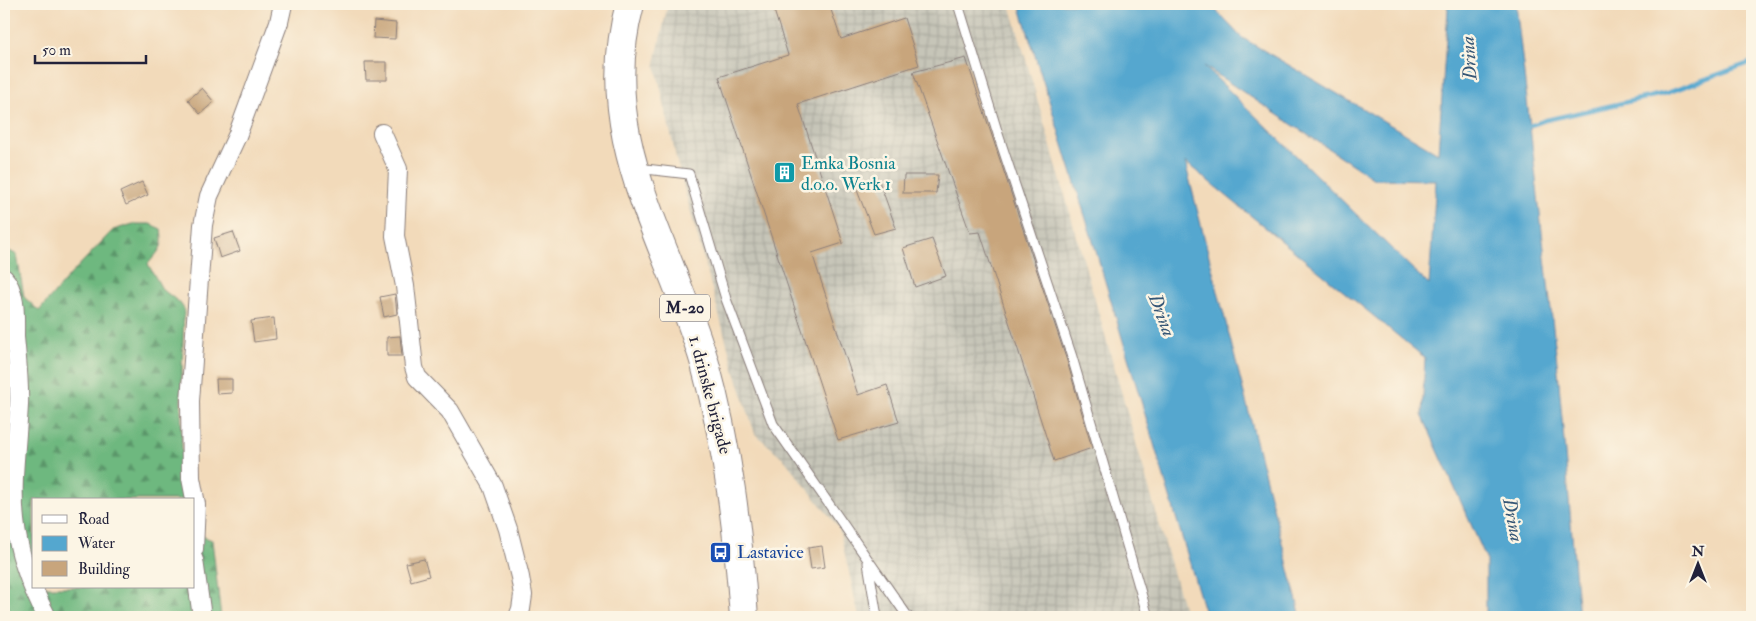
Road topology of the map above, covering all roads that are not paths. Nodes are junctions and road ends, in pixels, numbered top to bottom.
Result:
1 (283, 4) edge
2 (630, 4) edge
3 (958, 4) edge
4 (382, 133) dead end
5 (633, 168) junction
6 (4, 278) edge
7 (195, 498) edge
8 (195, 499) edge
9 (195, 526) edge
10 (868, 560) junction
11 (195, 567) edge
12 (47, 617) edge
13 (202, 617) edge
14 (518, 617) edge
15 (744, 617) edge
16 (877, 617) edge
17 (908, 617) edge
18 (1148, 617) edge

1 - 7 street
2 - 5 main road, 1. drinske brigade / M-20
3 - 18 lane
4 - 14 street
5 - 10 lane
5 - 15 main road, 1. drinske brigade / M-20
6 - 12 street
8 - 9 street
10 - 16 lane
10 - 17 lane
11 - 13 street

